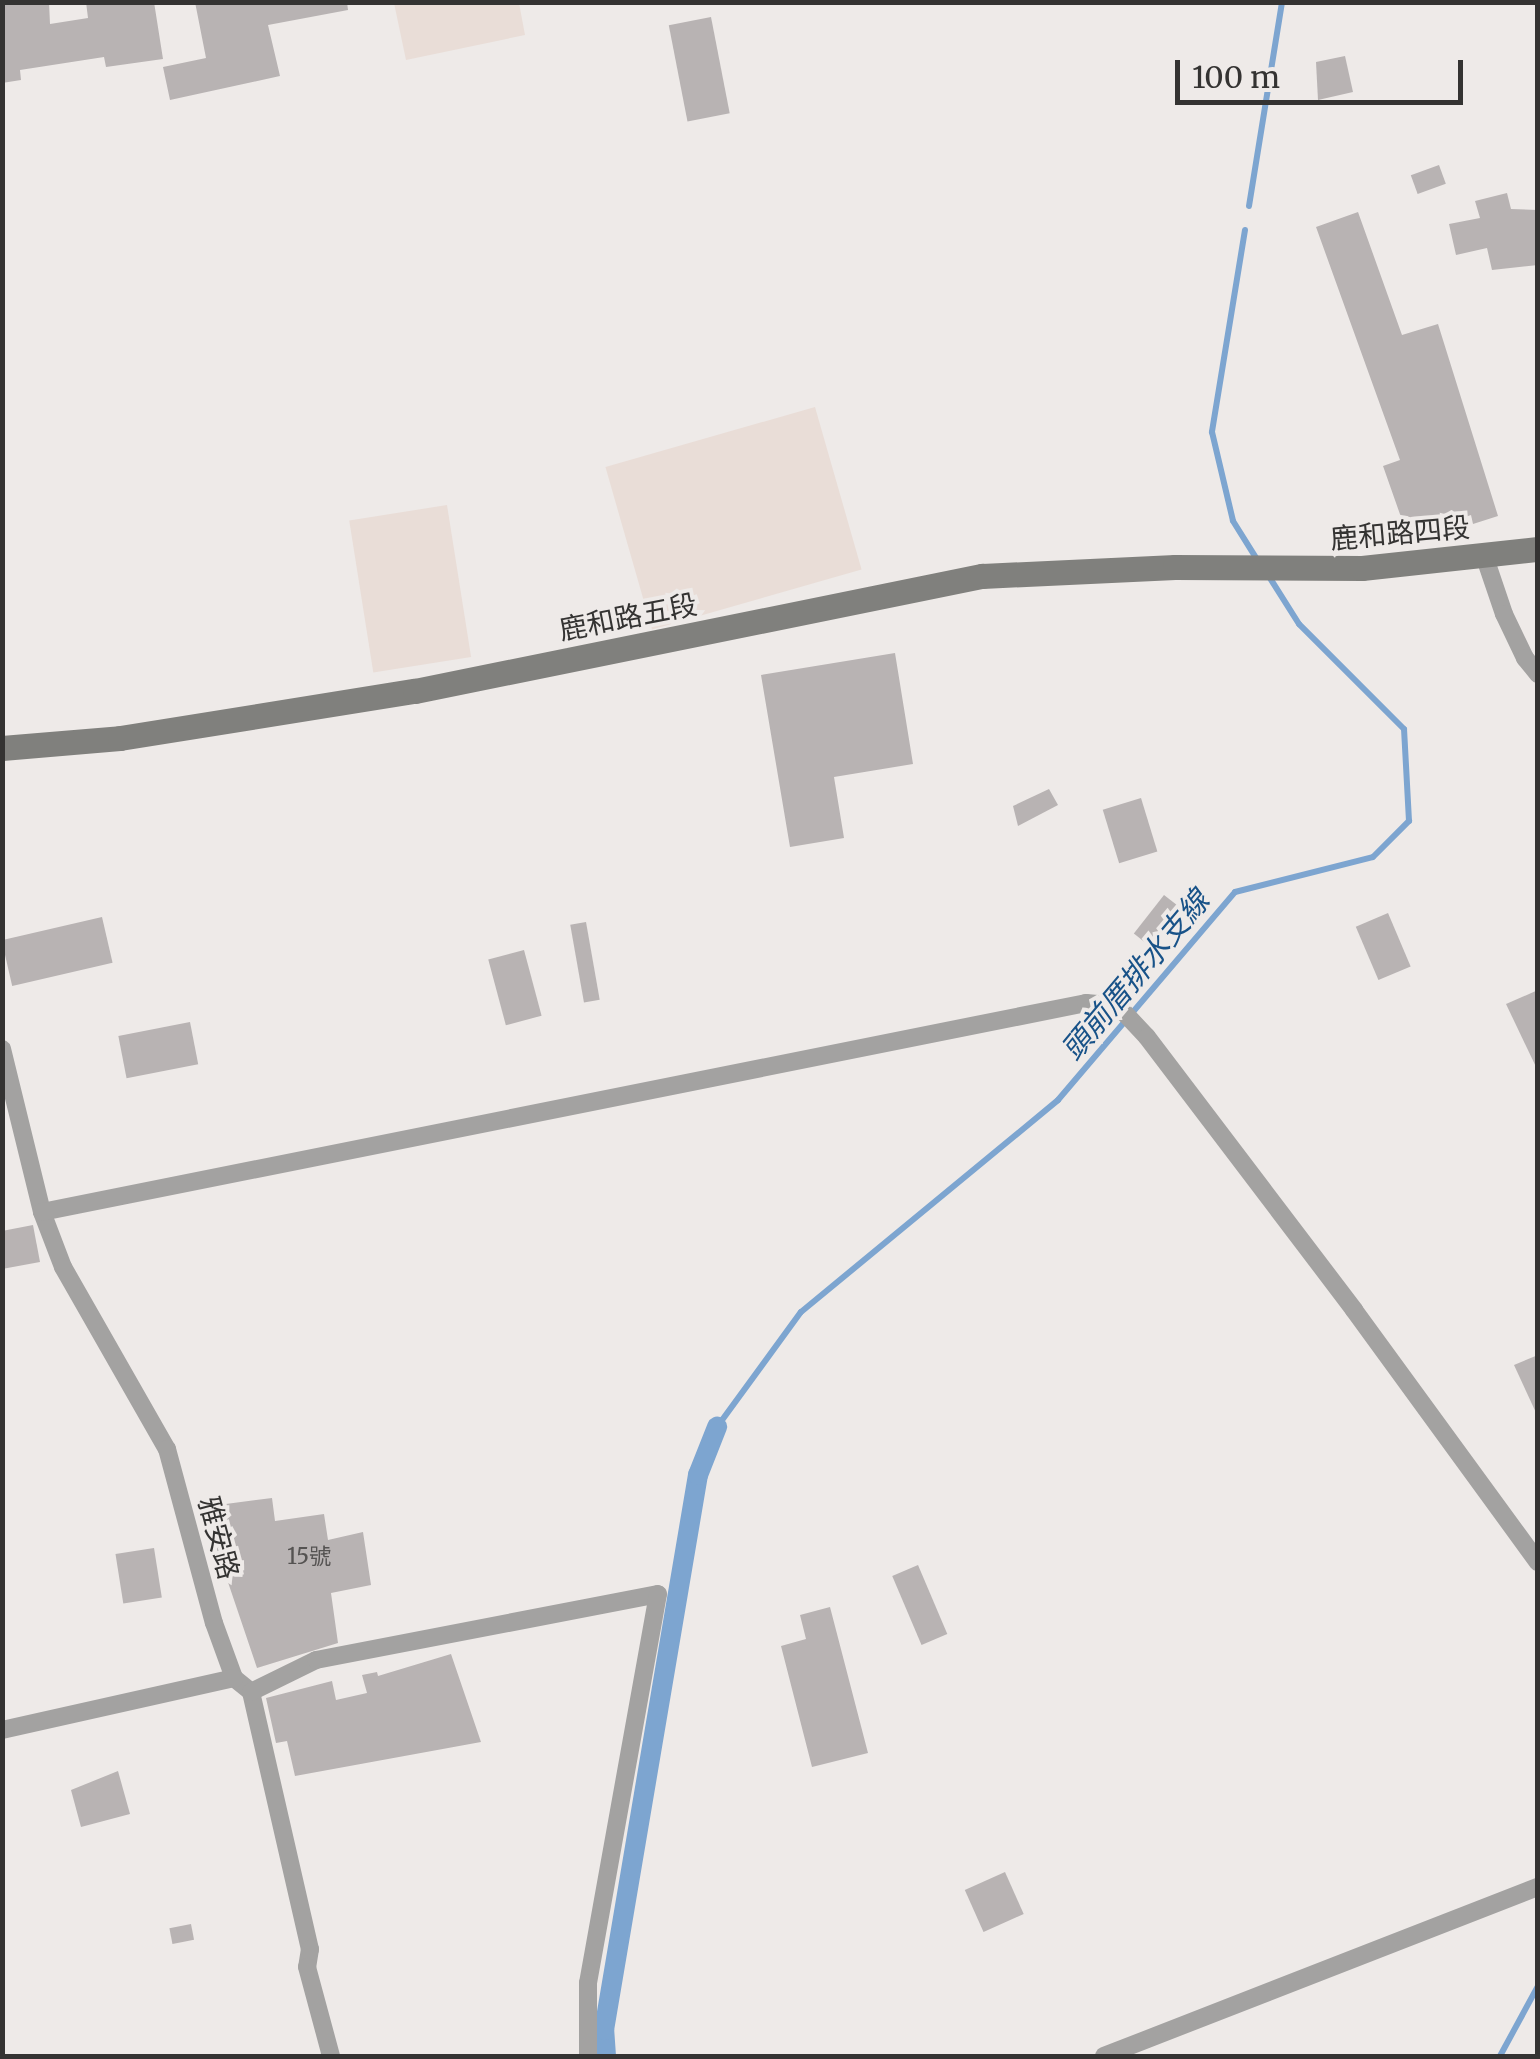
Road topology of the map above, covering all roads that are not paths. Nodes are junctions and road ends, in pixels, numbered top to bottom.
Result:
1 (1538, 548) edge
2 (1484, 555) junction
3 (1259, 571) joint
4 (1538, 674) edge
5 (2, 748) edge
6 (2, 1048) edge
7 (42, 1212) junction
8 (1538, 1562) edge
9 (234, 1678) junction
10 (251, 1692) junction
11 (2, 1730) edge
12 (1538, 1886) edge
13 (332, 2056) edge
14 (588, 2056) edge
15 (1104, 2056) edge

1 - 2 main road, 鹿和路四段
2 - 3 main road, 鹿和路四段
2 - 4 street
3 - 5 main road, 鹿和路五段
6 - 7 street, 雅安路
7 - 8 street
7 - 9 street, 雅安路
9 - 10 street
9 - 11 street
10 - 13 street
10 - 14 street
12 - 15 street

